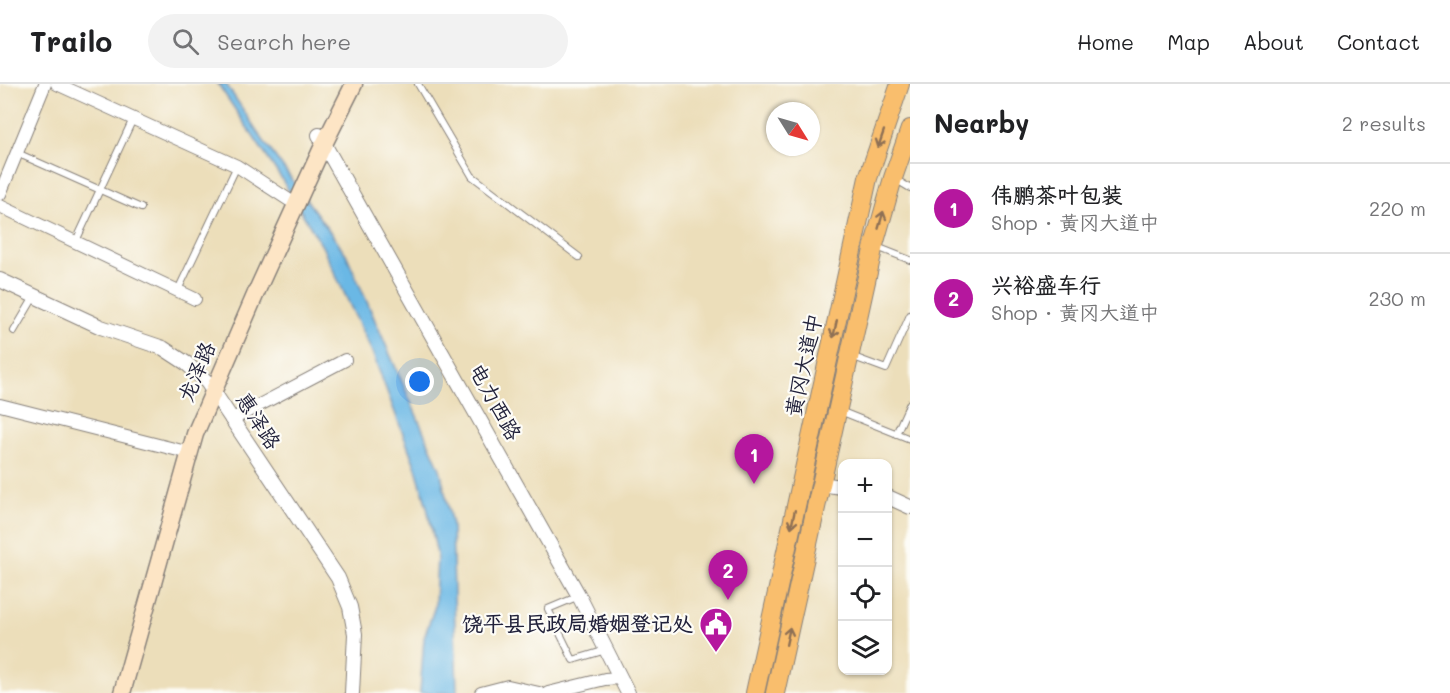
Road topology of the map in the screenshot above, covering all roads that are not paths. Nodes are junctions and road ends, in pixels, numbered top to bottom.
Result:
1 (45, 84) edge
2 (57, 84) edge
3 (344, 84) edge
4 (354, 84) edge
5 (418, 84) edge
6 (900, 84) edge
7 (133, 119) junction
8 (910, 129) edge
9 (321, 139) junction
10 (17, 153) junction
11 (237, 166) junction
12 (893, 178) junction
13 (910, 188) edge
14 (0, 194) edge
15 (289, 200) junction
16 (0, 206) edge
17 (141, 208) dead end
18 (76, 241) junction
19 (874, 245) junction
20 (579, 257) dead end
21 (910, 260) edge
22 (0, 280) edge
23 (178, 291) junction
24 (34, 296) junction
25 (195, 299) dead end
26 (910, 315) edge
27 (14, 331) dead end
28 (848, 355) junction
29 (345, 360) dead end
30 (210, 386) junction
31 (910, 403) edge
32 (0, 405) edge
33 (836, 409) junction
34 (231, 420) junction
35 (896, 434) junction
36 (910, 439) edge
37 (186, 452) junction
38 (820, 484) junction
39 (838, 486) edge
40 (892, 499) edge
41 (910, 507) edge
42 (579, 596) junction
43 (606, 650) junction
44 (620, 678) junction
45 (114, 693) edge
46 (122, 693) edge
47 (352, 693) edge
48 (481, 693) edge
49 (539, 693) edge
50 (548, 693) edge
51 (628, 693) edge
52 (755, 693) edge
53 (775, 693) edge

1 - 10 street
2 - 7 street
3 - 9 main road, 龙泽路
4 - 9 main road, 龙泽路
5 - 20 lane
6 -> 52 main road, 黄冈大道中
7 - 11 street
7 - 18 lane
8 - 12 main road, 黄冈大道中
9 - 15 main road, 龙泽路
9 - 30 main road, 龙泽路
9 - 42 street, 电力西路
10 - 14 street
10 - 17 lane
11 - 15 street
11 - 23 lane
12 - 13 lane
19 -> 12 main road, 黄冈大道中
15 - 30 main road, 龙泽路
16 - 18 street
18 - 23 street
19 - 21 lane
19 - 28 main road, 黄冈大道中
22 - 24 street, 惠泽路
23 - 25 street
24 - 27 lane
24 - 30 street, 惠泽路
26 - 28 lane
28 - 33 main road, 黄冈大道中
29 - 34 street
30 - 34 street, 惠泽路
30 - 37 main road, 龙泽路
31 - 35 lane
32 - 37 street
33 - 35 lane
33 - 38 main road, 黄冈大道中
34 - 47 street, 惠泽路
35 - 36 lane
37 - 45 main road, 龙泽路
37 - 46 main road, 龙泽路
38 - 39 street
53 -> 38 main road, 黄冈大道中
40 - 41 street
42 - 43 street, 电力西路
42 - 43 lane
43 - 44 street, 电力西路
44 - 50 street
44 - 51 street, 电力西路
48 - 49 street

